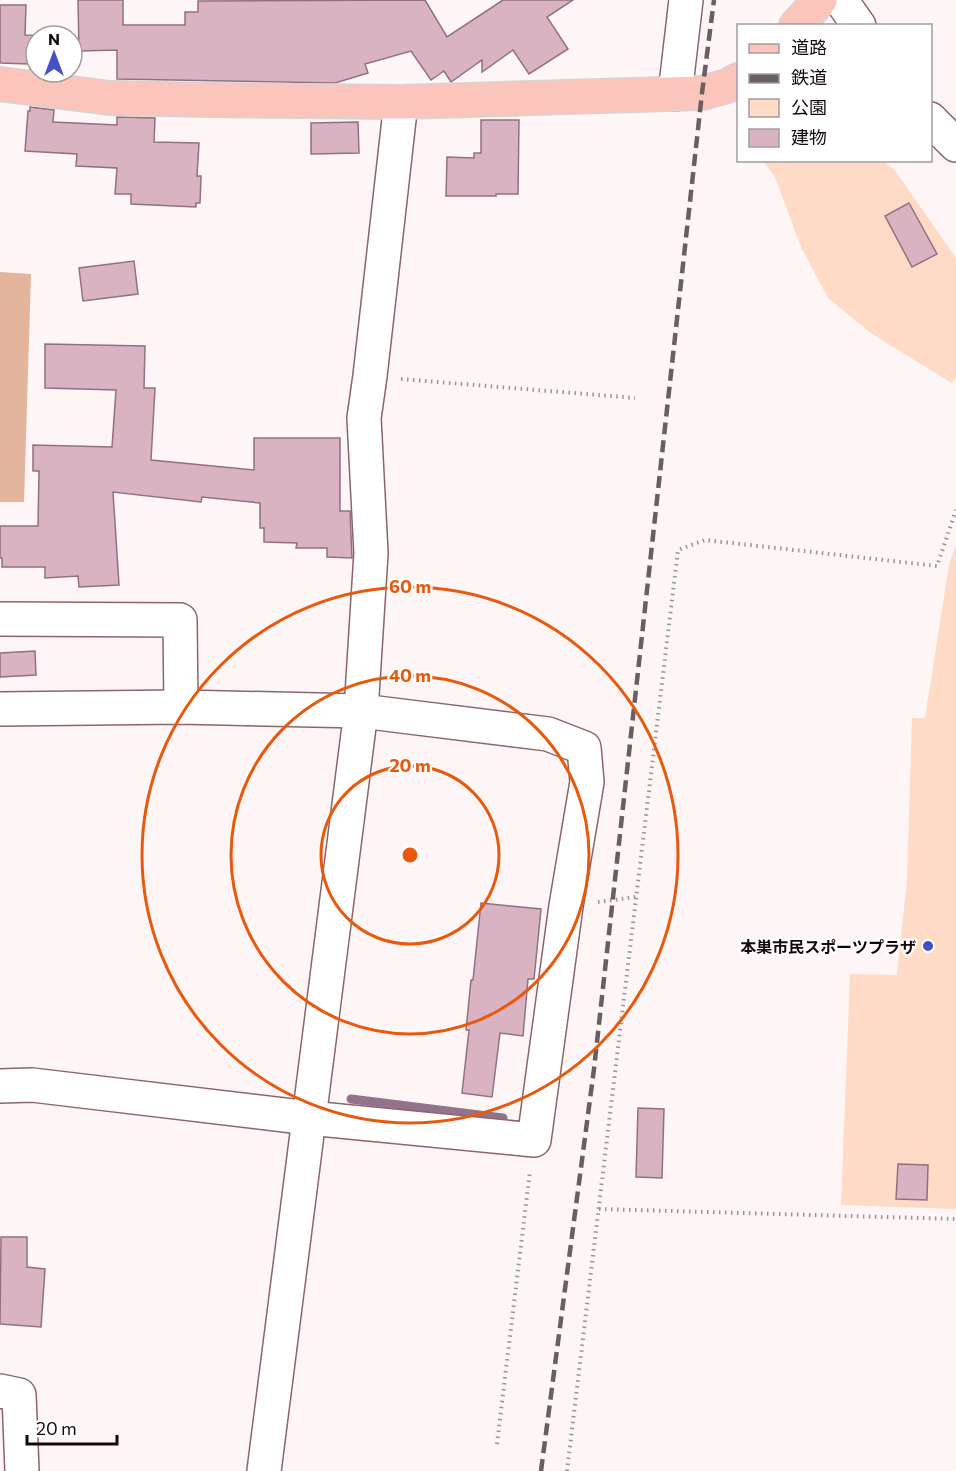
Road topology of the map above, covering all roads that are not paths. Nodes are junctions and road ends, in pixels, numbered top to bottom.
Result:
1 (686, 0) edge
2 (820, 0) edge
3 (841, 0) edge
4 (798, 24) edge
5 (858, 24) edge
6 (737, 81) edge
7 (0, 84) edge
8 (675, 94) junction
9 (401, 102) junction
10 (932, 121) edge
11 (956, 145) edge
12 (0, 619) edge
13 (181, 708) junction
14 (0, 709) edge
15 (360, 711) junction
16 (0, 1086) edge
17 (309, 1118) junction
18 (0, 1391) edge
19 (22, 1471) edge
20 (264, 1471) edge

1 - 8 street
2 - 4 main road
3 - 5 street
6 - 8 main road
7 - 9 main road
8 - 9 main road
9 - 15 street
10 - 11 street
12 - 13 street
13 - 14 street
13 - 15 street
15 - 17 street
15 - 17 street
16 - 17 street
17 - 20 street
18 - 19 street

